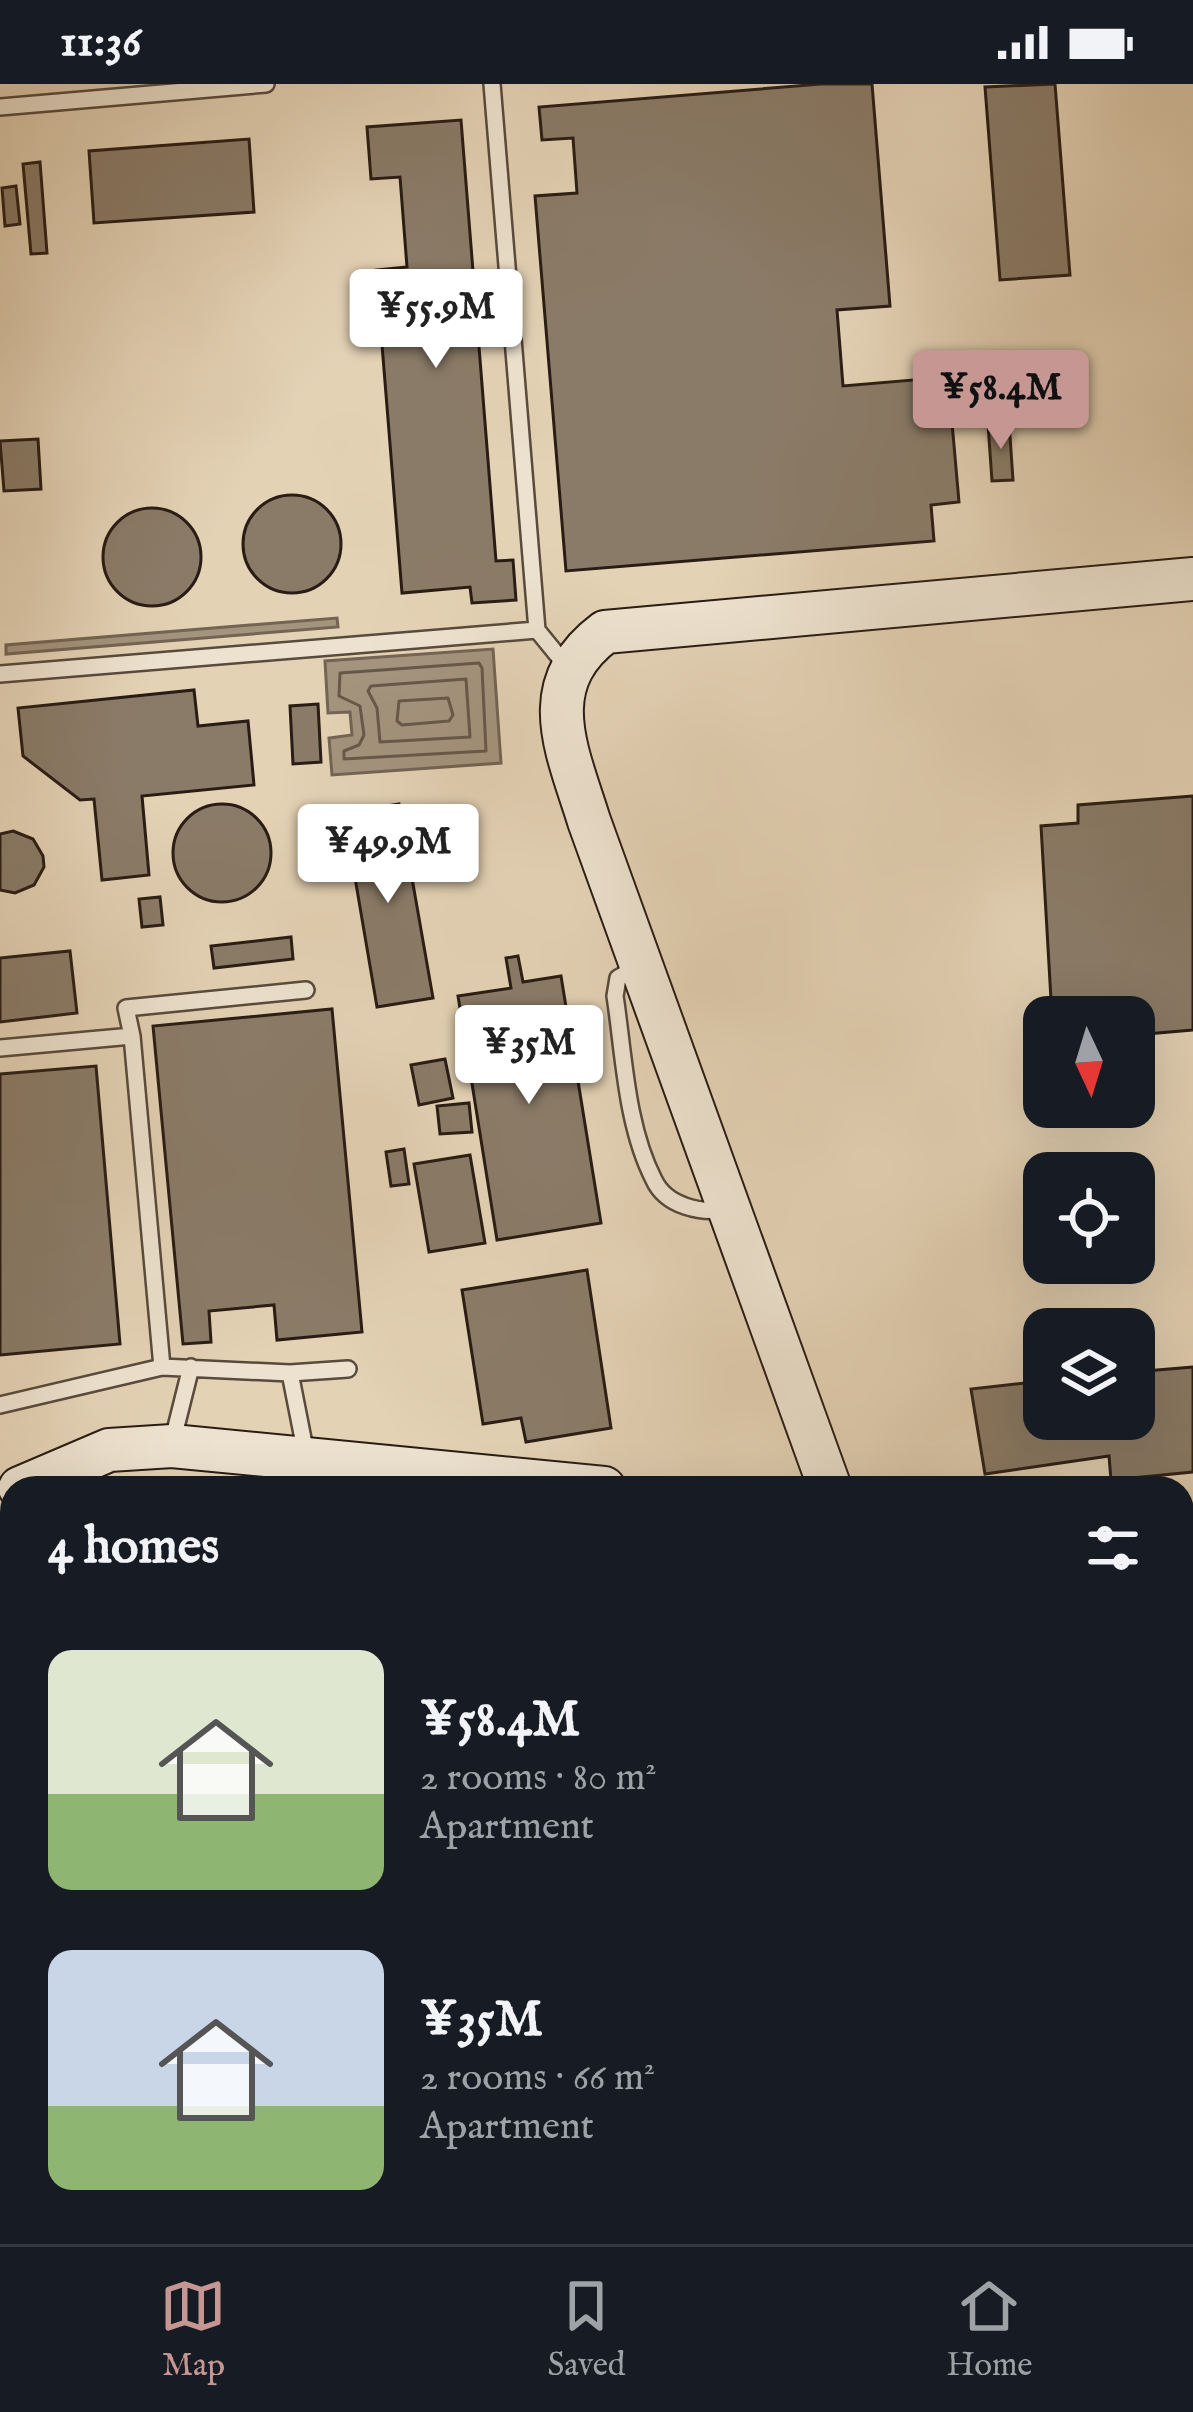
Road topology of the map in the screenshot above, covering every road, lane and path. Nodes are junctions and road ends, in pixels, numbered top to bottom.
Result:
1 (266, 84) edge
2 (492, 84) edge
3 (0, 107) edge
4 (1193, 580) edge
5 (537, 630) junction
6 (569, 670) junction
7 (0, 674) edge
8 (641, 964) junction
9 (306, 989) dead end
10 (132, 1036) junction
11 (0, 1048) edge
12 (730, 1209) junction
13 (162, 1367) junction
14 (190, 1367) junction
15 (348, 1369) dead end
16 (290, 1372) junction
17 (0, 1406) edge
18 (172, 1446) junction
19 (306, 1457) junction
20 (49, 1476) edge
21 (374, 1476) edge
22 (826, 1476) edge

1 - 3 lane
2 - 5 lane
4 - 6 street
5 - 6 lane
5 - 7 lane
6 - 8 street
8 - 12 street
8 - 12 lane
9 - 10 lane
10 - 11 lane
10 - 13 lane
12 - 22 street
13 - 14 lane
13 - 17 lane
14 - 16 lane
14 - 18 lane
15 - 16 lane
16 - 19 lane
18 - 19 street
18 - 20 street
19 - 21 street

